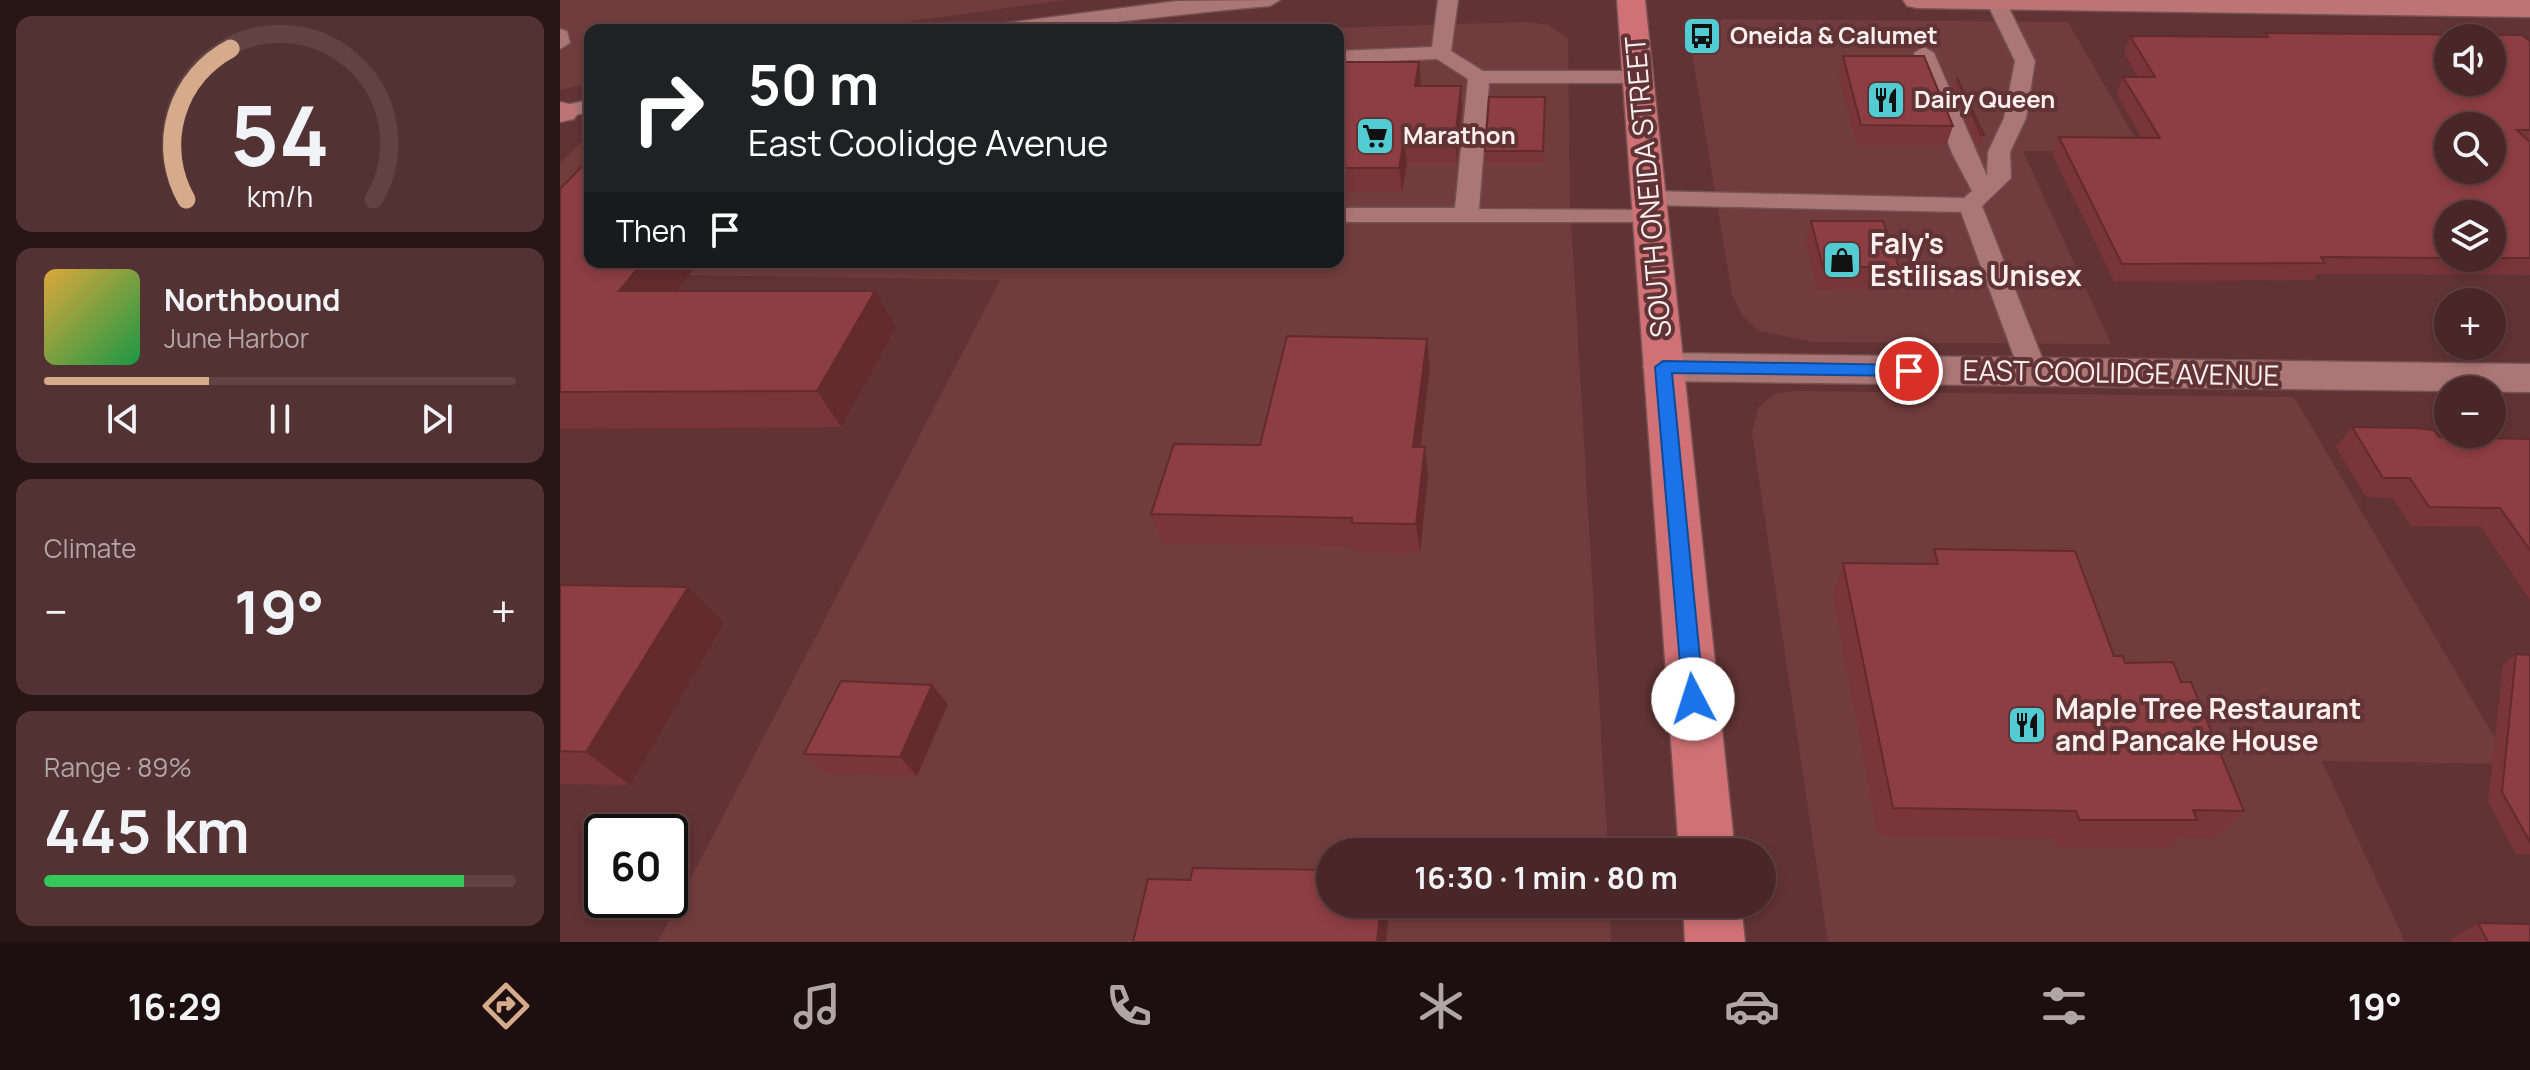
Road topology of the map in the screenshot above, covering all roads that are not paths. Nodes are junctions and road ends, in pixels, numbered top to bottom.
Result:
1 (1270, 0) edge
2 (1448, 0) edge
3 (1631, 0) edge
4 (1917, 0) edge
5 (2011, 1) edge
6 (1187, 3) edge
7 (2530, 8) edge
8 (1040, 24) edge
9 (1186, 24) edge
10 (560, 35) edge
11 (560, 43) edge
12 (1441, 53) junction
13 (1924, 53) edge
14 (1344, 57) edge
15 (1479, 77) junction
16 (1638, 77) junction
17 (1977, 198) junction
18 (1650, 208) junction
19 (1344, 215) edge
20 (1466, 216) junction
21 (1663, 367) junction
22 (2034, 373) junction
23 (2530, 378) edge
24 (1706, 838) edge
25 (1713, 918) edge
26 (1715, 942) edge

1 - 6 lane
2 - 12 lane
3 - 16 main road, SOUTH ONEIDA STREET
4 - 5 main road
5 - 7 main road
5 - 17 lane
6 - 8 lane
6 - 9 lane
10 - 11 lane
12 - 14 lane
12 - 15 lane
13 - 17 lane
15 - 16 lane
15 - 20 lane
16 - 18 main road, SOUTH ONEIDA STREET
17 - 18 lane
17 - 22 lane
18 - 20 lane
18 - 21 main road, SOUTH ONEIDA STREET
19 - 20 lane
21 - 22 street, EAST COOLIDGE AVENUE
21 - 24 main road, SOUTH ONEIDA STREET
22 - 23 street, EAST COOLIDGE AVENUE
25 - 26 main road

